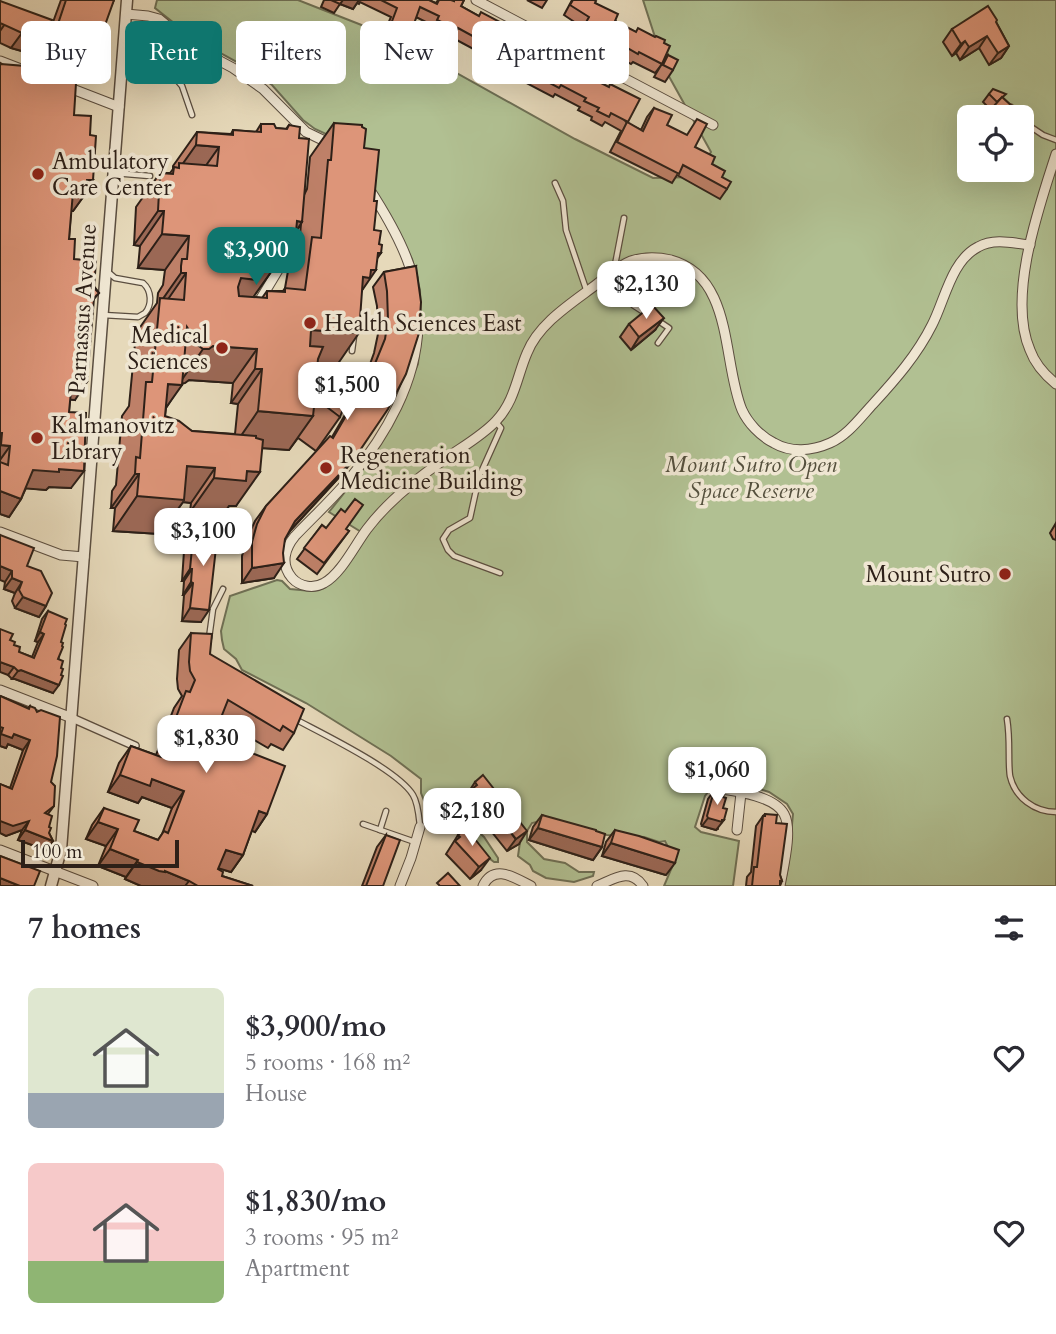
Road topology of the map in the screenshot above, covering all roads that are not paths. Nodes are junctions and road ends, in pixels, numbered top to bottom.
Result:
1 (127, 0) edge
2 (475, 0) edge
3 (126, 14) junction
4 (122, 58) junction
5 (0, 61) edge
6 (1007, 102) edge
7 (1009, 105) edge
8 (118, 107) junction
9 (192, 115) dead end
10 (713, 125) dead end
11 (1034, 129) edge
12 (1056, 140) edge
13 (340, 150) edge
14 (1056, 154) edge
15 (114, 173) junction
16 (149, 176) dead end
17 (555, 183) dead end
18 (366, 188) edge
19 (624, 218) dead end
20 (288, 232) edge
21 (1030, 245) junction
22 (106, 269) junction
23 (615, 270) junction
24 (415, 286) edge
25 (587, 292) junction
26 (633, 305) dead end
27 (418, 311) edge
28 (253, 312) edge
29 (102, 315) junction
30 (356, 325) edge
31 (658, 343) dead end
32 (352, 351) edge
33 (1056, 384) edge
34 (496, 421) junction
35 (0, 532) edge
36 (84, 557) junction
37 (500, 573) dead end
38 (223, 589) dead end
39 (209, 644) edge
40 (0, 690) edge
41 (288, 715) edge
42 (72, 718) junction
43 (1007, 719) dead end
44 (135, 746) edge
45 (712, 788) dead end
46 (741, 793) junction
47 (386, 811) dead end
48 (1056, 812) edge
49 (363, 824) dead end
50 (420, 827) joint
51 (380, 830) junction
52 (737, 830) dead end
53 (415, 842) junction
54 (0, 850) edge
55 (56, 872) junction
56 (51, 886) edge
57 (93, 886) edge
58 (400, 886) edge
59 (483, 886) edge
60 (531, 886) edge
61 (597, 886) edge
62 (643, 886) edge
63 (780, 886) edge

1 - 3 street, Parnassus Avenue
2 - 10 street
3 - 4 street, Parnassus Avenue
3 - 13 street
4 - 8 street, Parnassus Avenue
4 - 9 lane
5 - 8 street
6 - 7 lane
8 - 15 street, Parnassus Avenue
11 - 12 lane
14 - 21 street
15 - 16 lane
15 - 22 street, Parnassus Avenue
17 - 25 lane
18 - 24 street
19 - 23 lane
20 - 28 street
21 - 23 street
21 - 33 street
22 - 29 street, Parnassus Avenue
22 - 29 lane
23 - 25 street
25 - 34 street
26 - 31 lane
27 - 34 street
29 - 36 street, Parnassus Avenue
30 - 32 lane
34 - 37 lane
35 - 36 street
36 - 42 street, Parnassus Avenue
38 - 39 lane
40 - 42 street
41 - 50 lane
42 - 44 street
42 - 55 street, Parnassus Avenue
43 - 48 lane
45 - 46 street
46 - 52 street
46 - 63 street
47 - 51 lane
49 - 51 lane
50 - 53 street
51 - 53 lane
53 - 58 street
54 - 55 street
55 - 56 street, Parnassus Avenue
55 - 57 street
59 - 60 street
61 - 62 street

